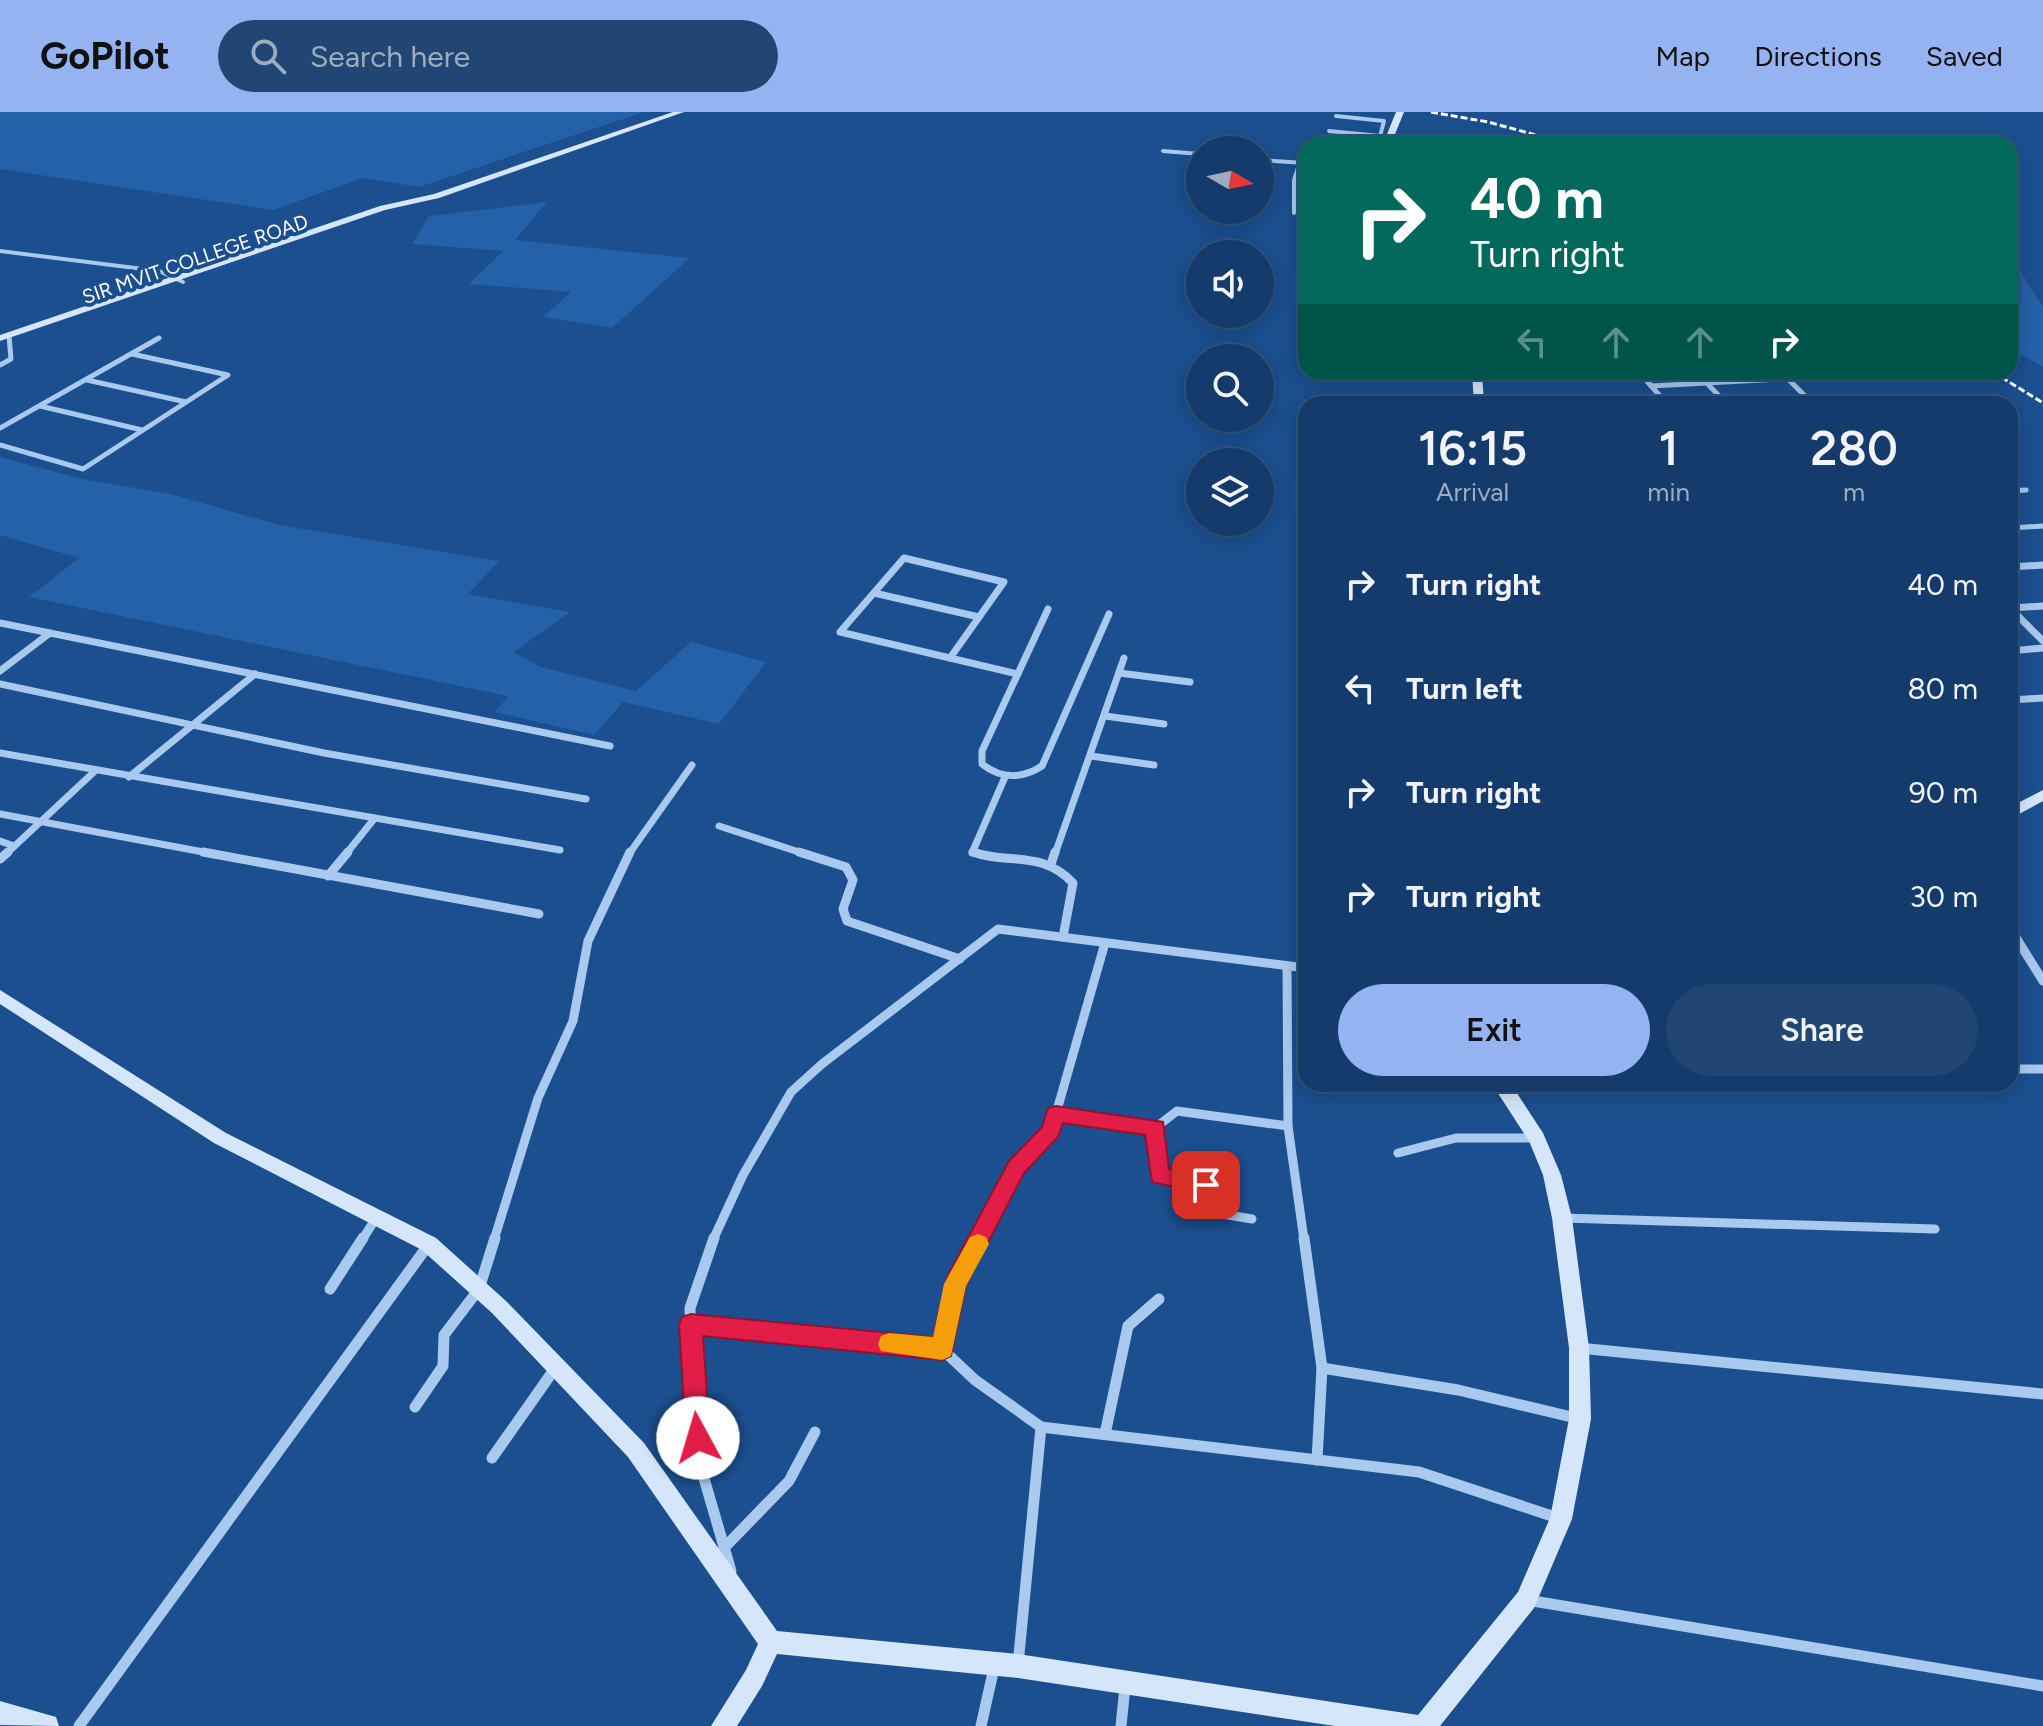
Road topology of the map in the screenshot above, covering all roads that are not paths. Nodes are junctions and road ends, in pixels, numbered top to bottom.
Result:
1 (659, 112) edge
2 (665, 112) edge
3 (680, 112) edge
4 (1400, 112) edge
5 (1336, 116) dead end
6 (1329, 131) dead end
7 (1380, 136) joint
8 (1390, 136) edge
9 (598, 137) junction
10 (1163, 151) dead end
11 (1186, 153) edge
12 (1274, 161) edge
13 (1298, 163) edge
14 (1298, 172) edge
15 (400, 204) junction
16 (1294, 213) dead end
17 (0, 251) edge
18 (179, 281) junction
19 (159, 338) dead end
20 (7, 339) edge
21 (0, 345) edge
22 (132, 354) junction
23 (0, 365) edge
24 (87, 379) junction
25 (1646, 380) edge
26 (1761, 380) edge
27 (1790, 380) edge
28 (1706, 382) junction
29 (1651, 386) junction
30 (1660, 396) edge
31 (1719, 396) edge
32 (1805, 396) edge
33 (186, 402) junction
34 (39, 406) junction
35 (0, 428) edge
36 (142, 430) junction
37 (0, 445) edge
38 (2018, 490) edge
39 (2026, 490) dead end
40 (2043, 526) edge
41 (2018, 528) edge
42 (2043, 565) edge
43 (2018, 567) edge
44 (874, 593) junction
45 (2043, 606) edge
46 (2018, 608) edge
47 (1048, 609) dead end
48 (1109, 614) dead end
49 (2018, 616) edge
50 (979, 617) junction
51 (0, 623) edge
52 (50, 633) junction
53 (2043, 641) edge
54 (2043, 648) edge
55 (2018, 650) edge
56 (950, 658) junction
57 (1124, 658) dead end
58 (0, 671) edge
59 (1119, 673) junction
60 (255, 674) junction
61 (1018, 674) junction
62 (1190, 682) dead end
63 (0, 684) edge
64 (2043, 698) edge
65 (2018, 700) edge
66 (1105, 716) junction
67 (1164, 724) dead end
68 (191, 726) junction
69 (610, 746) dead end
70 (0, 753) edge
71 (1091, 756) junction
72 (692, 765) dead end
73 (1154, 765) dead end
74 (95, 771) junction
75 (129, 777) junction
76 (1005, 777) junction
77 (2043, 795) edge
78 (586, 799) dead end
79 (2018, 809) edge
80 (0, 814) edge
81 (374, 819) junction
82 (37, 824) junction
83 (719, 826) dead end
84 (0, 841) edge
85 (14, 846) junction
86 (560, 850) dead end
87 (0, 859) edge
88 (1051, 864) junction
89 (328, 876) junction
90 (539, 914) dead end
91 (1063, 937) junction
92 (2018, 941) edge
93 (1105, 943) junction
94 (960, 959) junction
95 (1287, 966) junction
96 (1298, 967) edge
97 (2043, 981) edge
98 (0, 996) edge
99 (2018, 1069) edge
100 (2043, 1069) edge
101 (1506, 1092) edge
102 (1056, 1114) junction
103 (1288, 1126) junction
104 (1155, 1128) junction
105 (1537, 1138) junction
106 (1398, 1153) dead end
107 (376, 1217) junction
108 (1562, 1218) junction
109 (1252, 1219) dead end
110 (1935, 1229) dead end
111 (429, 1244) junction
112 (330, 1289) dead end
113 (479, 1289) junction
114 (1159, 1299) dead end
115 (691, 1325) junction
116 (1579, 1348) junction
117 (942, 1349) junction
118 (556, 1367) junction
119 (1322, 1368) junction
120 (2043, 1394) edge
121 (415, 1407) dead end
122 (1580, 1419) junction
123 (1041, 1427) junction
124 (815, 1432) dead end
125 (1105, 1434) junction
126 (492, 1458) dead end
127 (1317, 1460) junction
128 (1561, 1519) junction
129 (724, 1548) junction
130 (739, 1599) junction
131 (1526, 1600) junction
132 (771, 1642) junction
133 (1007, 1665) junction
134 (1126, 1682) junction
135 (2043, 1686) edge
136 (0, 1713) edge
137 (47, 1726) edge
138 (79, 1726) edge
139 (723, 1726) edge
140 (981, 1726) edge
141 (1121, 1726) edge
142 (1415, 1726) edge
143 (1425, 1726) edge

1 - 15 street, SIR MVIT COLLEGE ROAD
2 - 9 street, SIR MVIT COLLEGE ROAD
3 - 9 street, SIR MVIT COLLEGE ROAD
4 - 8 street
5 - 7 street
6 - 7 street
9 - 15 street, SIR MVIT COLLEGE ROAD
10 - 11 street
12 - 13 street
14 - 16 street
15 - 18 street, SIR MVIT COLLEGE ROAD
17 - 18 street
18 - 20 street, SIR MVIT COLLEGE ROAD
19 - 22 street
20 - 21 street, SIR MVIT COLLEGE ROAD
20 - 23 street
22 - 24 street
22 - 33 street
24 - 33 street
24 - 34 street
25 - 29 street
26 - 28 street
27 - 32 street
28 - 29 street
28 - 31 street
29 - 30 street
33 - 36 street
34 - 35 street
34 - 36 street
36 - 37 street
38 - 39 street
40 - 41 street
42 - 43 street
44 - 50 street
44 - 50 street
44 - 56 street
45 - 46 street
47 - 61 street
48 - 76 street
49 - 53 street
50 - 56 street
51 - 52 street
52 - 58 street
52 - 60 street
54 - 55 street
56 - 61 street
57 - 59 street
59 - 62 street
59 - 66 street
60 - 68 street
60 - 69 street
61 - 76 street
63 - 68 street
64 - 65 street
66 - 67 street
66 - 71 street
68 - 75 street
68 - 78 street
70 - 74 street
71 - 73 street
71 - 88 street
72 - 113 street
74 - 75 street
74 - 82 street
75 - 81 street
76 - 88 street
77 - 79 street
80 - 82 street
81 - 86 street
81 - 89 street
82 - 85 street
82 - 89 street
83 - 94 street
84 - 85 street
85 - 87 street
88 - 91 street
89 - 90 street
91 - 93 street
91 - 94 street
92 - 97 street
93 - 95 street
93 - 102 street
94 - 115 street
95 - 96 street
95 - 103 street
98 - 107 street
99 - 100 street
101 - 105 street
102 - 104 street
102 - 117 street
103 - 104 street
103 - 119 street
104 - 109 street
105 - 106 street
105 - 108 street
107 - 111 street
107 - 112 street
108 - 110 street
108 - 116 street
111 - 113 street
111 - 138 street
113 - 118 street
113 - 121 street
114 - 125 street
115 - 117 street
115 - 129 street
116 - 120 street
116 - 122 street
117 - 123 street
118 - 126 street
118 - 130 street
119 - 122 street
119 - 127 street
122 - 128 street
123 - 125 street
123 - 133 street
124 - 129 street
125 - 127 street
127 - 128 street
128 - 131 street
129 - 130 street
130 - 132 street
131 - 135 street
131 - 143 street
132 - 133 street
132 - 139 street
133 - 134 street
133 - 140 street
134 - 141 street
134 - 142 street
136 - 137 street

